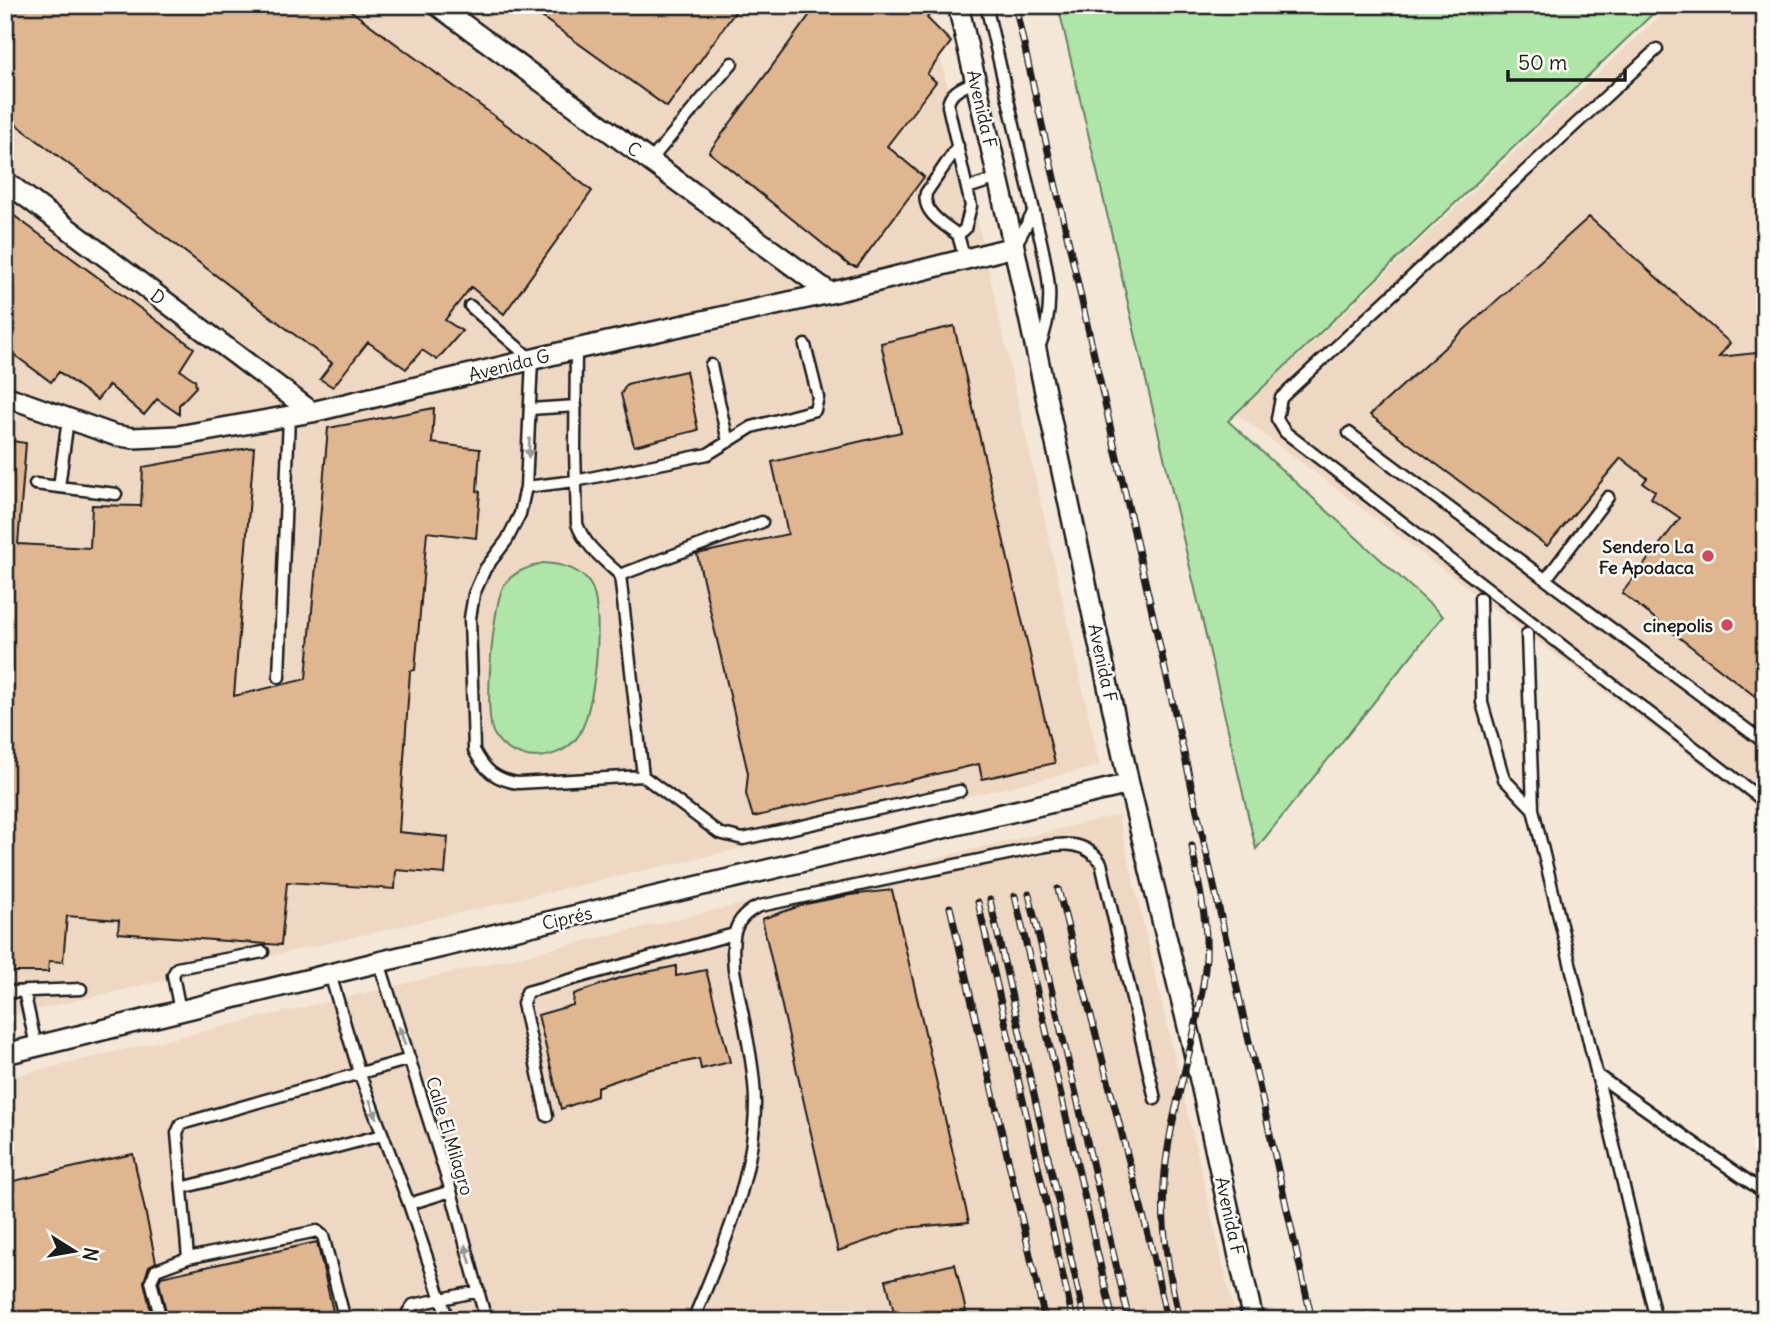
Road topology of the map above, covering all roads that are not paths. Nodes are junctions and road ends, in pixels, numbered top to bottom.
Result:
1 (438, 5) edge
2 (958, 5) edge
3 (986, 5) edge
4 (1657, 49) dead end
5 (732, 63) dead end
6 (976, 81) junction
7 (958, 146) junction
8 (650, 161) junction
9 (998, 178) junction
10 (5, 181) edge
11 (968, 188) junction
12 (1034, 211) junction
13 (958, 235) junction
14 (1014, 247) junction
15 (965, 260) junction
16 (830, 293) junction
17 (470, 306) dead end
18 (805, 345) dead end
19 (576, 349) junction
20 (1037, 353) junction
21 (532, 360) junction
22 (711, 365) dead end
23 (5, 396) edge
24 (576, 405) junction
25 (530, 409) junction
26 (312, 412) junction
27 (289, 416) junction
28 (68, 419) junction
29 (1349, 433) dead end
30 (728, 442) junction
31 (575, 481) junction
32 (35, 484) dead end
33 (526, 487) junction
34 (59, 488) junction
35 (116, 494) dead end
36 (1608, 497) dead end
37 (762, 522) dead end
38 (620, 575) junction
39 (1546, 579) junction
40 (1480, 598) dead end
41 (1527, 634) dead end
42 (279, 677) dead end
43 (1765, 743) edge
44 (643, 776) junction
45 (1129, 785) junction
46 (960, 791) dead end
47 (1765, 802) edge
48 (1533, 809) junction
49 (734, 933) junction
50 (263, 952) dead end
51 (379, 962) junction
52 (330, 974) junction
53 (81, 989) dead end
54 (24, 991) junction
55 (5, 992) edge
56 (180, 1011) junction
57 (36, 1046) junction
58 (5, 1054) edge
59 (410, 1059) junction
60 (360, 1075) junction
61 (1597, 1075) junction
62 (1155, 1099) dead end
63 (547, 1116) dead end
64 (382, 1135) junction
65 (182, 1188) junction
66 (451, 1191) junction
67 (1765, 1193) edge
68 (409, 1204) junction
69 (188, 1258) junction
70 (479, 1291) junction
71 (442, 1298) junction
72 (161, 1320) edge
73 (345, 1320) edge
74 (409, 1320) edge
75 (448, 1320) edge
76 (485, 1320) edge
77 (693, 1320) edge
78 (1253, 1320) edge
79 (1656, 1320) edge

1 - 8 street, C
2 - 6 street, Avenida F
3 - 12 lane
4 - 47 lane
5 - 8 lane
6 - 7 lane
6 - 9 street, Avenida F
7 - 11 lane
7 - 13 lane
8 - 16 street, C
9 - 11 lane
9 - 14 street, Avenida F
10 - 26 street, D
11 - 13 lane
12 - 14 lane
12 - 20 lane
13 - 15 lane
14 - 15 street, Avenida G
14 - 20 street, Avenida F
15 - 16 street, Avenida G
16 - 19 street, Avenida G
17 - 21 lane
18 - 30 lane
19 - 21 street, Avenida G
19 - 24 lane
20 - 45 street, Avenida F
21 - 25 lane
21 - 26 street, Avenida G
22 - 30 lane
23 - 28 street, Avenida G
24 - 25 lane
24 - 31 lane
25 -> 33 lane
26 - 27 street, Avenida G
27 - 28 street, Avenida G
27 - 42 lane
28 - 34 lane
29 - 39 lane
30 - 31 lane
31 - 33 lane
31 - 38 lane
32 - 34 lane
33 - 44 lane
34 - 35 lane
36 - 39 lane
37 - 38 lane
38 - 44 lane
39 - 43 lane
40 - 48 lane
41 - 48 lane
44 - 46 lane
45 - 51 street, Ciprés
45 - 78 street, Avenida F
48 - 61 lane
49 - 62 lane
49 - 63 lane
49 - 77 lane
50 - 56 lane
51 - 52 street, Ciprés
59 -> 51 lane, Calle El Milagro
52 - 56 street, Ciprés
52 - 60 lane
53 - 54 lane
54 - 55 lane
54 - 57 lane
56 - 57 street, Ciprés
57 - 58 street, Ciprés
59 - 60 lane
59 - 66 lane, Calle El Milagro
60 -> 64 lane
60 - 65 lane
61 - 67 lane
61 - 79 lane
64 - 65 lane
64 - 68 lane
65 - 69 lane
66 - 68 lane
70 -> 66 lane, Calle El Milagro
68 - 71 lane
69 - 72 lane
69 - 73 lane
70 - 71 lane
70 - 76 lane, Calle El Milagro
71 - 74 lane
71 - 75 lane

